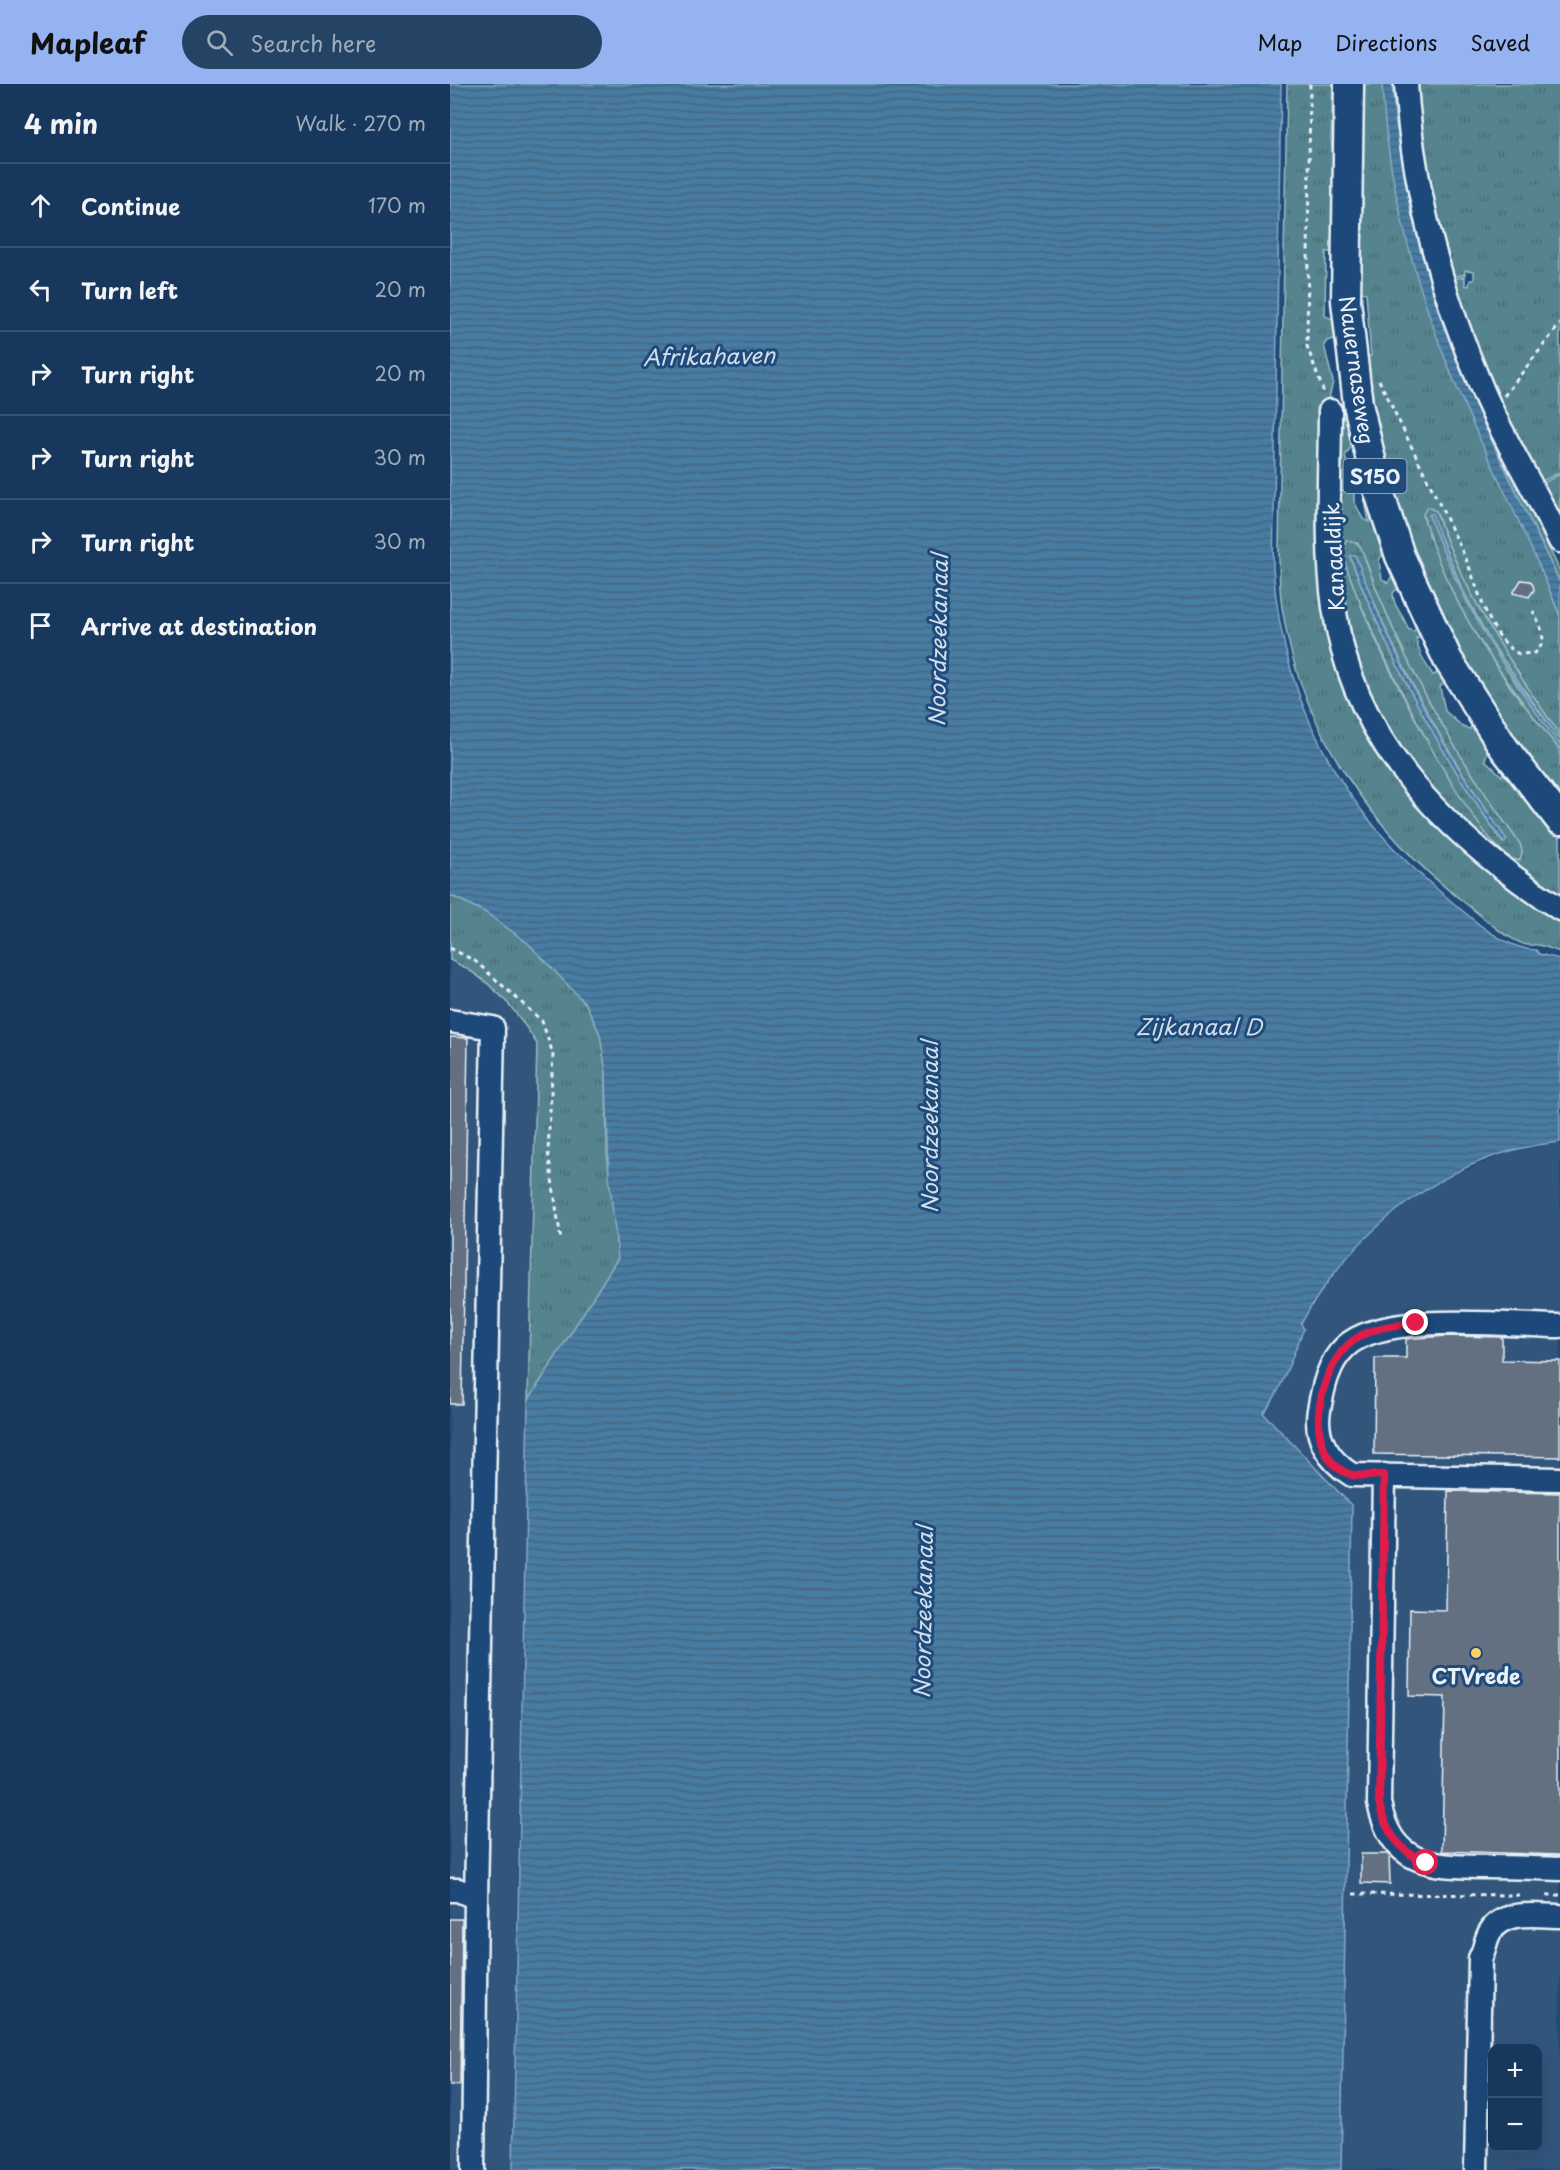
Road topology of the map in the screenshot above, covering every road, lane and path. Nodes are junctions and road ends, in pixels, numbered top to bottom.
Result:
1 (1310, 84) edge
2 (1349, 84) edge
3 (1406, 84) edge
4 (1560, 324) edge
5 (1377, 377) dead end
6 (1492, 410) junction
7 (1330, 411) joint
8 (1560, 541) edge
9 (1533, 611) dead end
10 (1560, 820) edge
11 (1560, 909) edge
12 (450, 948) edge
13 (450, 1021) edge
14 (561, 1240) dead end
15 (1560, 1326) edge
16 (1384, 1475) junction
17 (1560, 1479) edge
18 (1560, 1869) edge
19 (450, 1890) edge
20 (1353, 1894) dead end
21 (1560, 1894) edge
22 (1530, 1895) dead end
23 (476, 1898) junction
24 (1550, 1898) edge
25 (1560, 1916) edge
26 (1480, 1958) junction
27 (472, 2170) edge
28 (1476, 2170) edge

1 - 7 path
2 - 10 main road, Nauernaseweg / S150
3 - 6 lane
4 - 6 path
5 - 9 path
6 - 8 lane
7 - 11 lane, Kanaaldijk
12 - 14 path
13 - 23 lane
15 - 16 lane
16 - 17 lane
16 - 18 lane
19 - 23 lane
20 - 22 path
21 - 24 path
23 - 27 lane
24 - 26 lane
25 - 26 lane
26 - 28 lane

